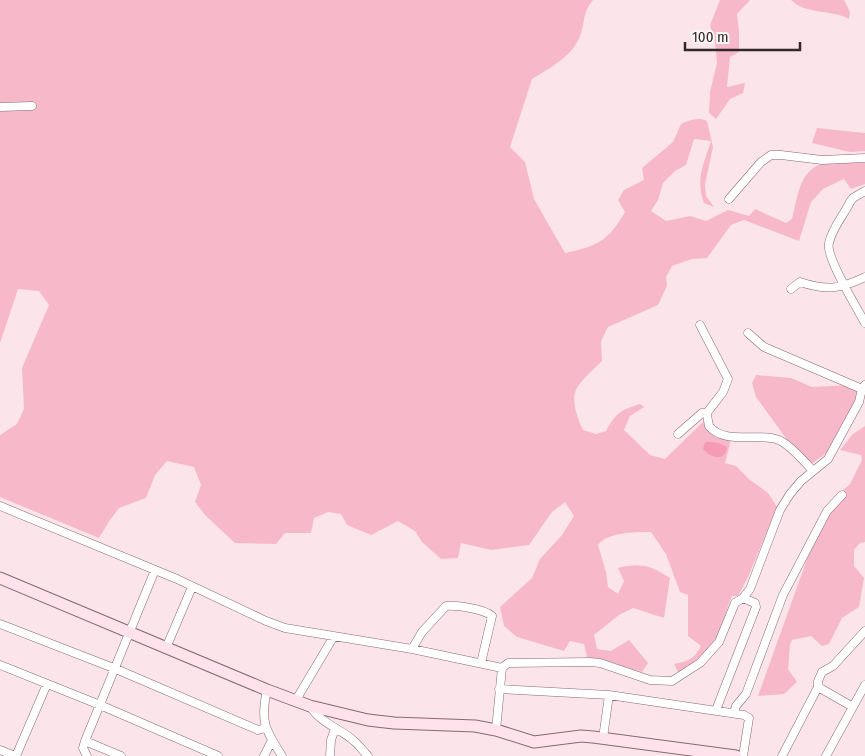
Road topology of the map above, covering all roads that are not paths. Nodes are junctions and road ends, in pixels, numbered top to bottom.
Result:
1 (32, 106) dead end
2 (0, 107) edge
3 (865, 158) edge
4 (865, 191) edge
5 (729, 199) dead end
6 (865, 277) edge
7 (846, 286) junction
8 (791, 289) dead end
9 (865, 323) edge
10 (700, 325) dead end
11 (748, 333) dead end
12 (863, 387) edge
13 (706, 414) junction
14 (678, 434) dead end
15 (814, 471) junction
16 (842, 495) dead end
17 (0, 506) edge
18 (155, 570) junction
19 (0, 578) edge
20 (192, 587) junction
21 (743, 598) junction
22 (0, 624) edge
23 (865, 631) edge
24 (130, 632) junction
25 (334, 636) junction
26 (166, 648) junction
27 (412, 649) junction
28 (481, 663) junction
29 (0, 665) edge
30 (502, 668) junction
31 (116, 669) junction
32 (47, 684) junction
33 (865, 685) edge
34 (818, 687) junction
35 (499, 689) junction
36 (267, 690) junction
37 (609, 695) junction
38 (296, 700) junction
39 (100, 705) junction
40 (310, 706) junction
41 (853, 707) junction
42 (716, 710) junction
43 (734, 714) junction
44 (265, 728) junction
45 (334, 729) junction
46 (496, 730) junction
47 (603, 738) junction
48 (272, 740) junction
49 (86, 741) junction
50 (0, 750) edge
51 (16, 756) edge
52 (88, 756) edge
53 (120, 756) edge
54 (218, 756) edge
55 (264, 756) edge
56 (282, 756) edge
57 (330, 756) edge
58 (368, 756) edge
59 (736, 756) edge
60 (743, 756) edge
61 (782, 756) edge
62 (826, 756) edge

1 - 2 street
3 - 5 street
4 - 7 street
6 - 7 street
7 - 8 street
7 - 9 street
10 - 13 street
11 - 12 street
12 - 15 street
13 - 14 street
13 - 15 street
15 - 21 street
16 - 43 street
17 - 18 street
18 - 20 street
18 - 24 street
19 - 24 street
20 - 25 street
20 - 26 street
21 - 30 street
21 - 42 street
22 - 31 street
23 - 34 street
24 - 26 street
24 - 31 street
25 - 27 street
25 - 38 street
26 - 36 street
27 - 28 street
27 - 28 street
28 - 30 street
29 - 32 street
30 - 35 street
31 - 39 street
31 - 44 street
32 - 39 street
32 - 51 street
33 - 41 street
34 - 41 street
34 - 61 street
35 - 37 street
35 - 46 street
36 - 38 street
36 - 44 street
37 - 42 street
37 - 47 street
38 - 40 street
39 - 49 street
39 - 54 street
40 - 45 street
40 - 46 street
41 - 62 street
42 - 43 street
43 - 60 street
44 - 48 street
45 - 57 street
45 - 58 street
46 - 47 street
47 - 59 street
48 - 55 street
48 - 56 street
49 - 52 street
49 - 53 street
50 - 51 street

